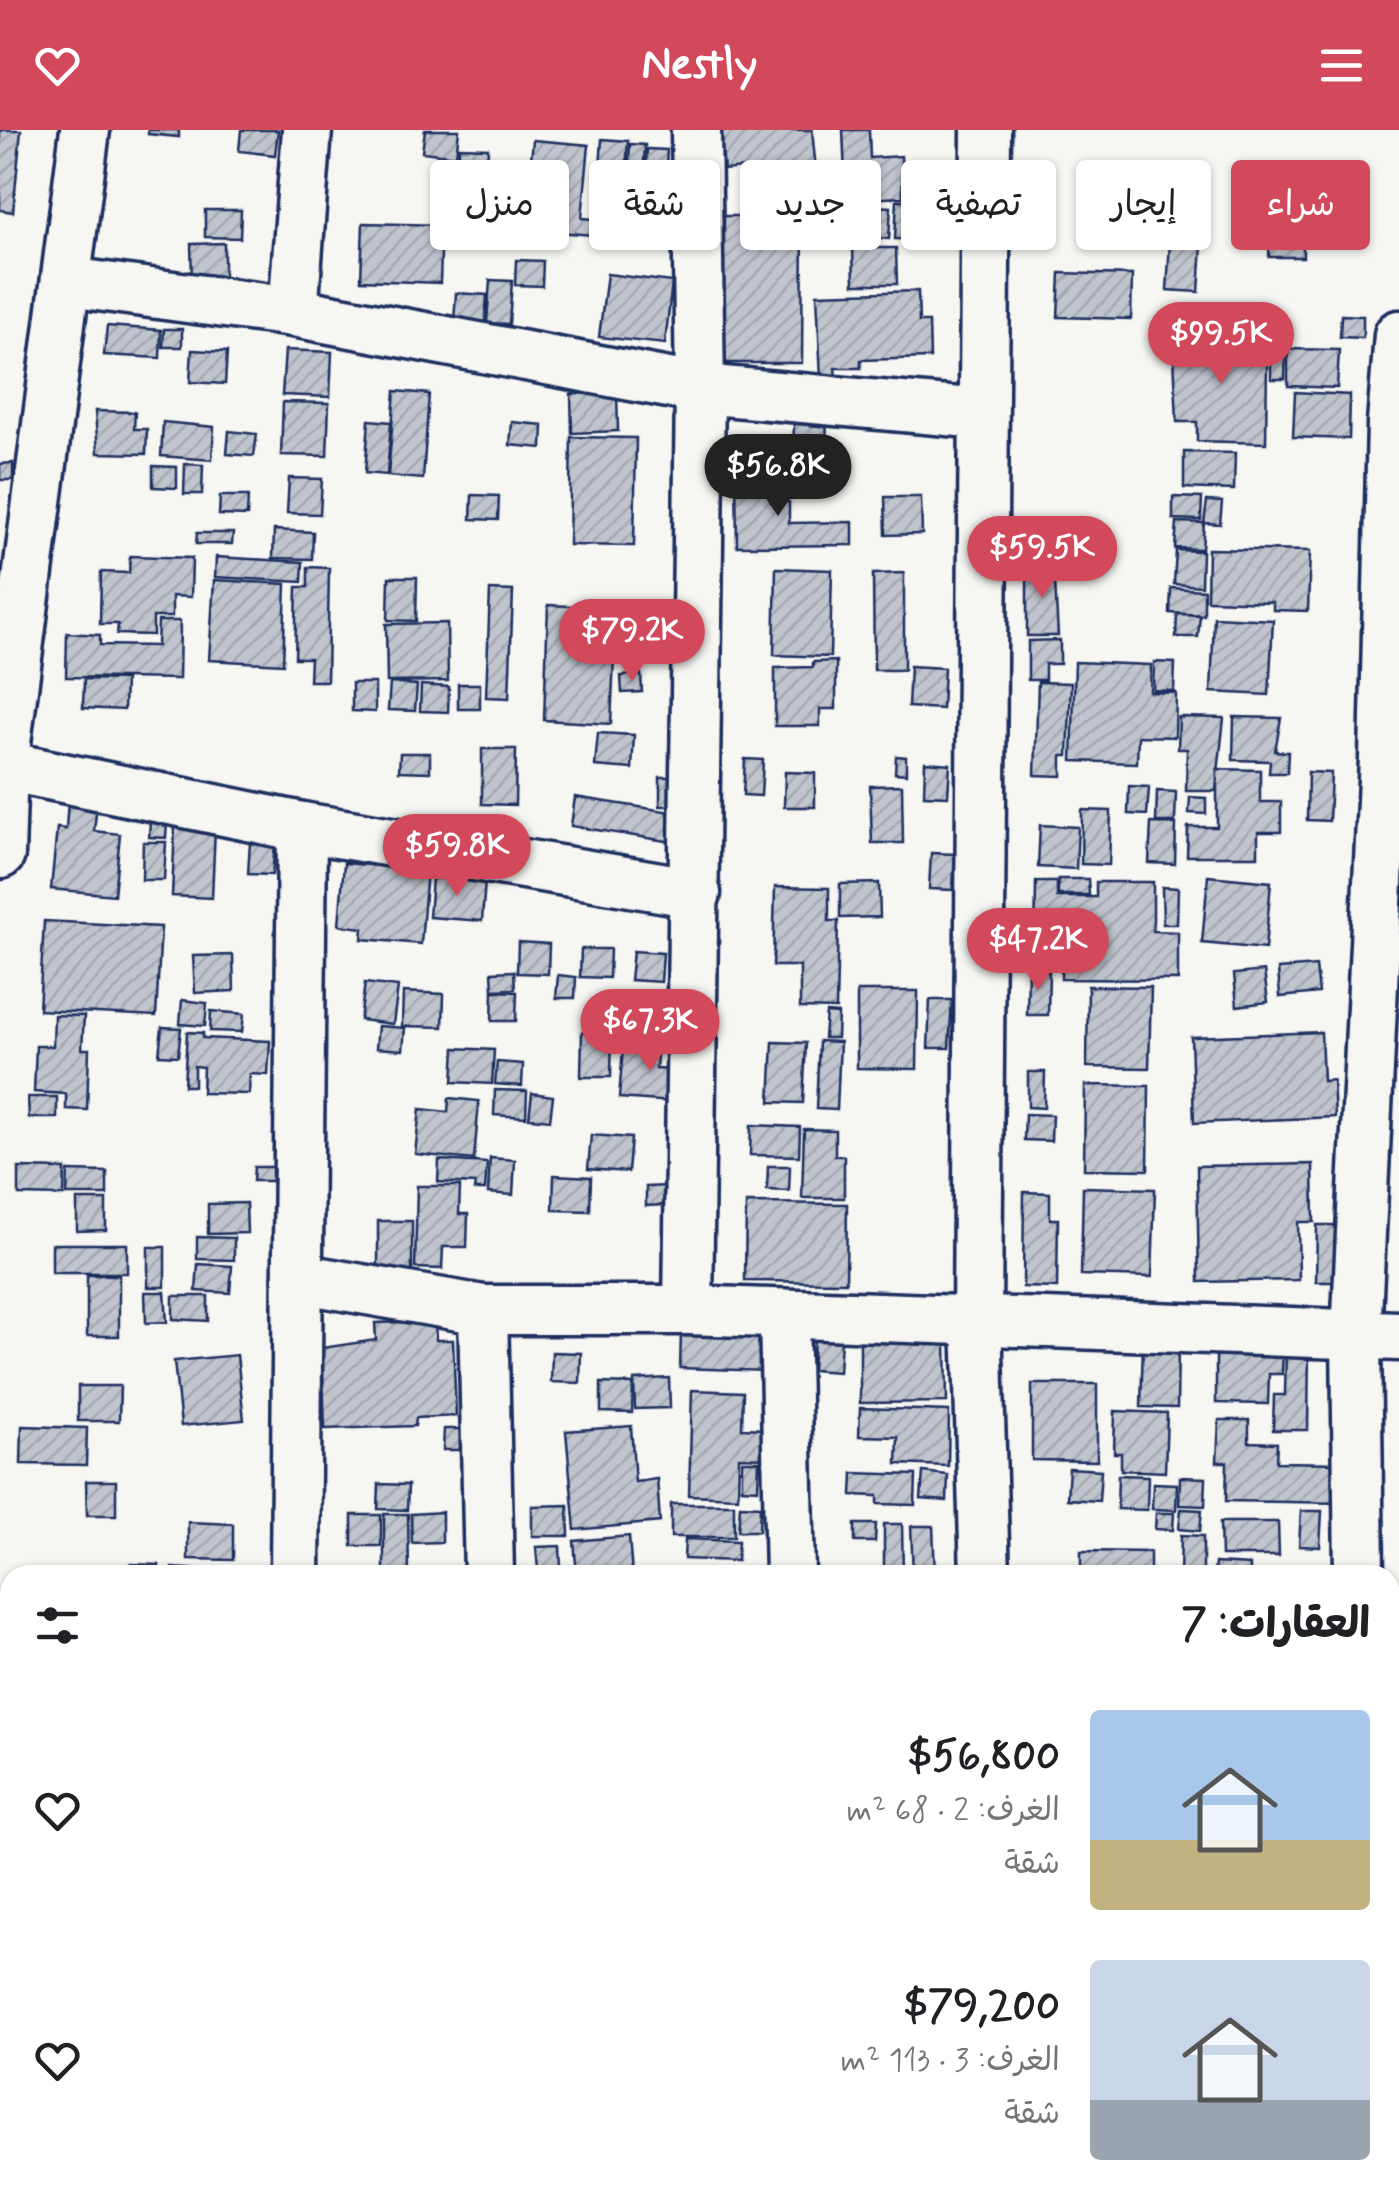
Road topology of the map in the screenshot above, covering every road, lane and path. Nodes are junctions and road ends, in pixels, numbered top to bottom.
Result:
1 (86, 130) edge
2 (307, 130) edge
3 (696, 130) edge
4 (986, 130) edge
5 (68, 282) junction
6 (292, 312) junction
7 (1399, 336) edge
8 (700, 389) junction
9 (982, 414) junction
10 (1392, 760) edge
11 (2, 765) edge
12 (302, 828) junction
13 (0, 854) edge
14 (696, 892) junction
15 (298, 1278) junction
16 (483, 1310) junction
17 (688, 1310) junction
18 (784, 1316) junction
19 (977, 1322) junction
20 (1378, 1336) edge
21 (294, 1565) edge
22 (489, 1565) edge
23 (790, 1565) edge
24 (985, 1565) edge
25 (1359, 1565) edge

1 - 5 street
2 - 6 street
3 - 8 street
4 - 9 street
5 - 6 street
5 - 11 street
6 - 8 street
7 - 10 street
8 - 9 street
8 - 14 street
9 - 19 street
10 - 20 street
11 - 12 street
11 - 13 street
12 - 14 street
12 - 15 street
14 - 17 street
15 - 16 street
15 - 21 street
16 - 17 street
16 - 22 street
17 - 18 street
18 - 19 street
18 - 23 street
19 - 20 street
19 - 24 street
20 - 25 street

